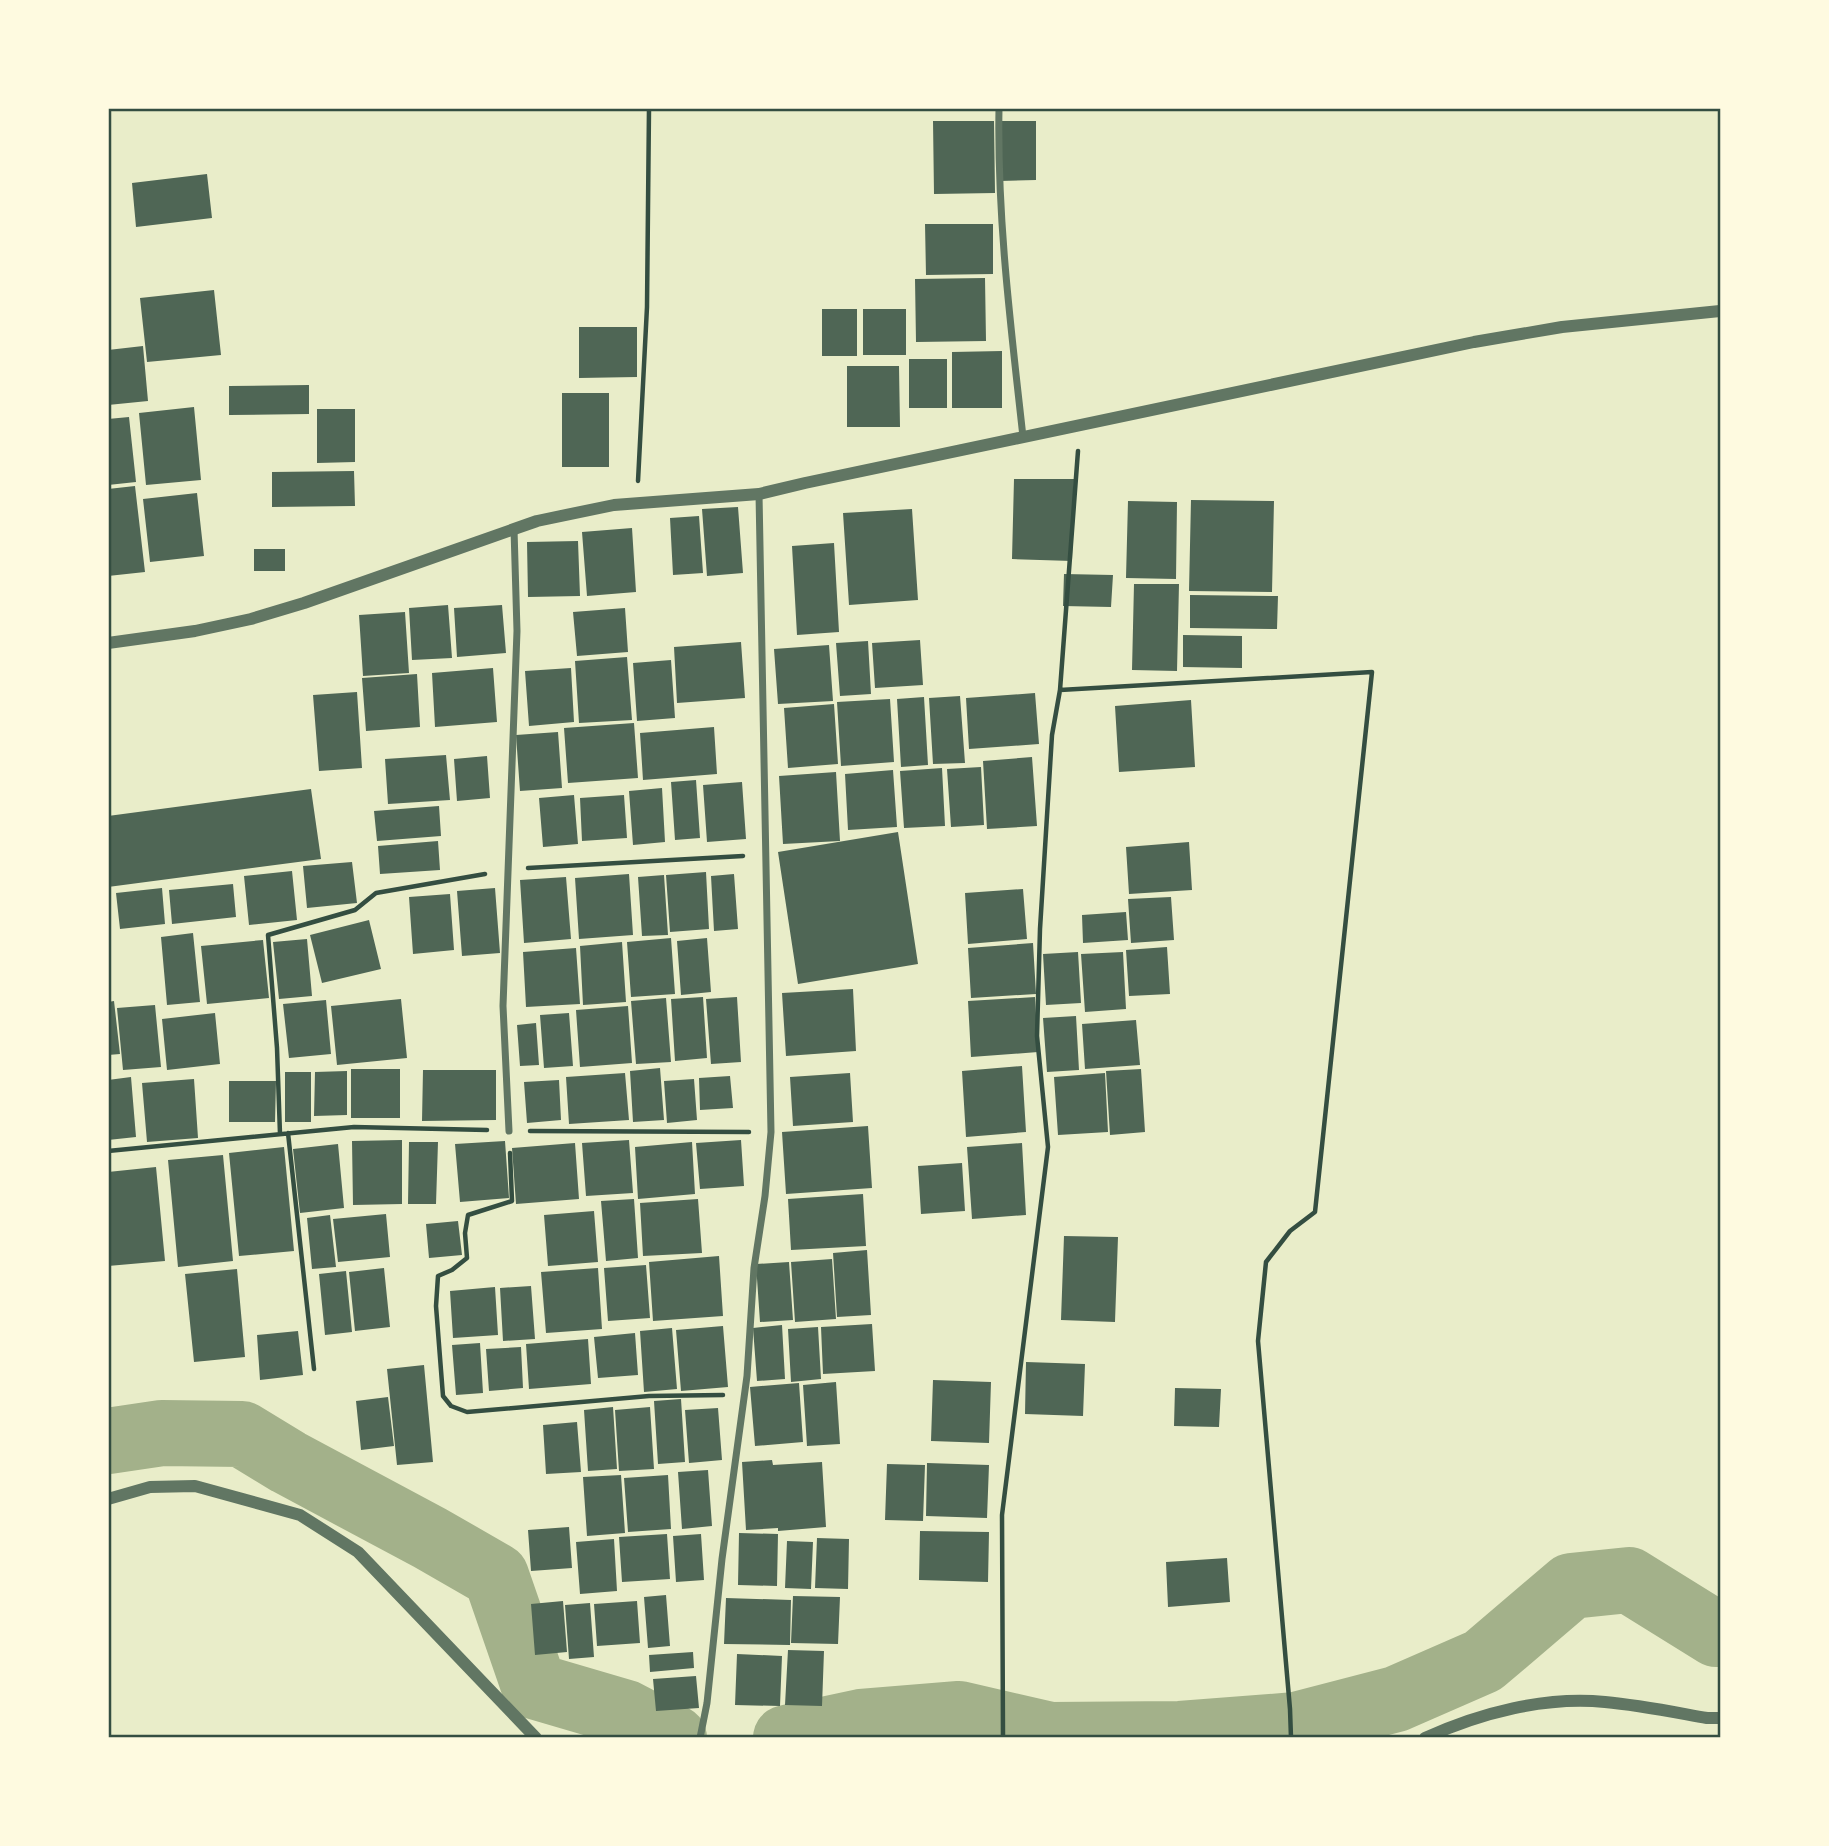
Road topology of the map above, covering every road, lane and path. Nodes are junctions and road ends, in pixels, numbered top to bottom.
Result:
1 (649, 108) edge
2 (999, 108) edge
3 (1720, 311) edge
4 (1080, 425) junction
5 (1023, 437) junction
6 (759, 494) junction
7 (637, 502) junction
8 (514, 529) junction
9 (108, 643) edge
10 (1060, 690) junction
11 (765, 855) junction
12 (509, 870) junction
13 (509, 1131) junction
14 (771, 1132) junction
15 (288, 1133) junction
16 (280, 1134) junction
17 (108, 1151) edge
18 (314, 1369) dead end
19 (744, 1395) junction
20 (108, 1499) edge
21 (1720, 1718) edge
22 (536, 1738) edge
23 (700, 1738) edge
24 (1003, 1738) edge
25 (1291, 1738) edge
26 (1425, 1738) edge

1 - 7 path
2 - 5 street
3 - 4 street
4 - 5 street
4 - 10 path
5 - 6 street
6 - 7 street
6 - 11 street
7 - 8 street
8 - 9 street
8 - 12 street
10 - 24 path
10 - 25 path
11 - 12 path
11 - 14 street
12 - 13 street
12 - 16 path
13 - 14 path
13 - 15 path
13 - 19 path
14 - 19 street
15 - 16 path
15 - 18 path
16 - 17 path
19 - 23 street
20 - 22 street
21 - 26 street

